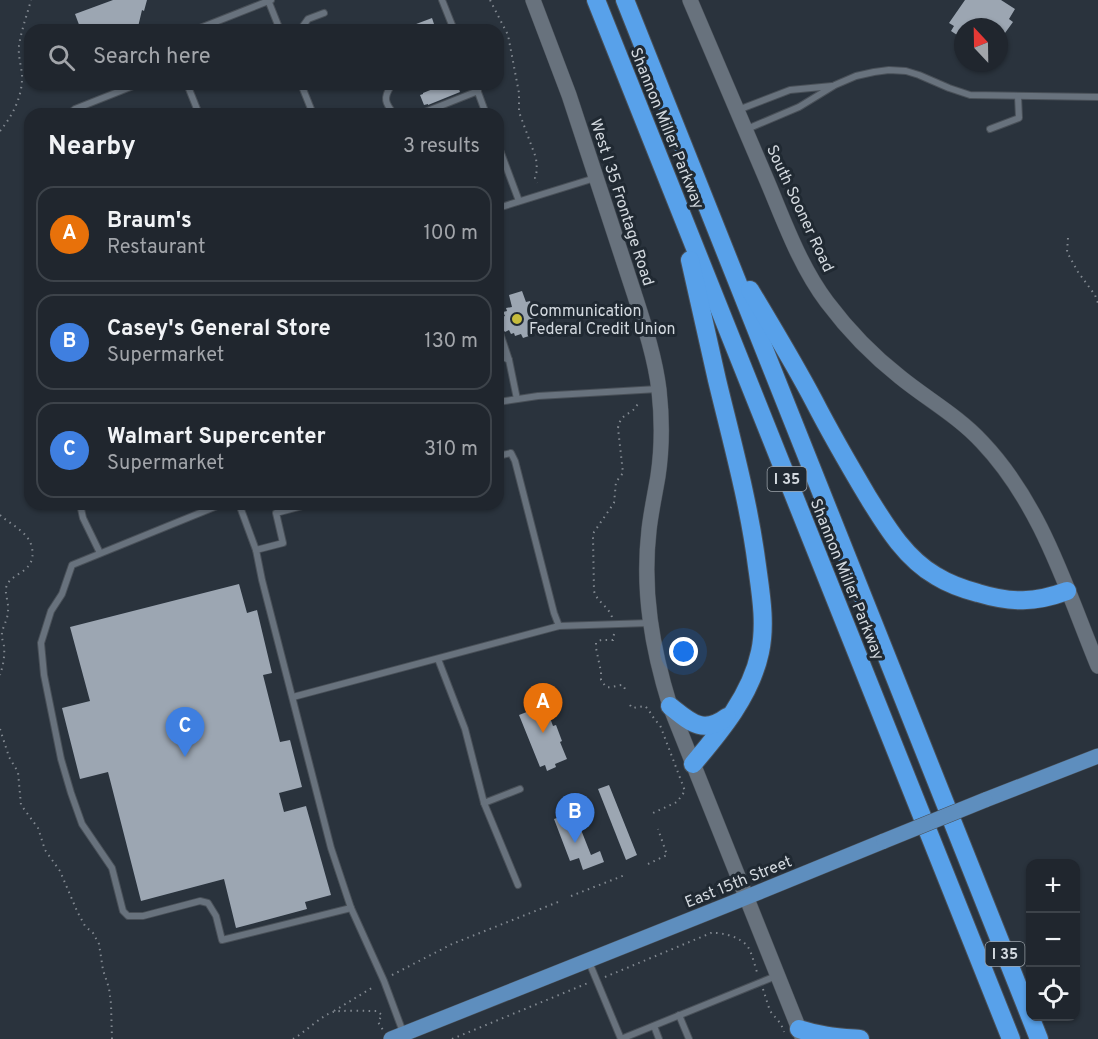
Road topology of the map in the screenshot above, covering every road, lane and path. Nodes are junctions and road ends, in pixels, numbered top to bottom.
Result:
1 (32, 0) edge
2 (269, 0) edge
3 (442, 0) edge
4 (490, 0) edge
5 (533, 0) edge
6 (596, 0) edge
7 (625, 0) edge
8 (690, 0) edge
9 (324, 13) dead end
10 (24, 24) edge
11 (210, 24) edge
12 (278, 24) edge
13 (304, 24) edge
14 (452, 24) edge
15 (502, 24) edge
16 (24, 25) edge
17 (504, 27) edge
18 (835, 85) junction
19 (123, 90) edge
20 (189, 90) edge
21 (303, 90) edge
22 (388, 90) edge
23 (478, 91) joint
24 (1018, 96) junction
25 (1098, 97) edge
26 (78, 108) edge
27 (197, 108) edge
28 (311, 108) edge
29 (389, 108) edge
30 (435, 108) edge
31 (484, 108) edge
32 (737, 110) junction
33 (745, 129) junction
34 (990, 129) dead end
35 (0, 131) edge
36 (504, 166) edge
37 (595, 177) junction
38 (537, 183) dead end
39 (519, 201) junction
40 (677, 203) junction
41 (504, 206) edge
42 (1068, 238) dead end
43 (724, 248) junction
44 (1098, 303) edge
45 (504, 345) edge
46 (504, 357) edge
47 (509, 360) junction
48 (659, 389) junction
49 (517, 399) junction
50 (504, 401) edge
51 (638, 403) dead end
52 (504, 455) edge
53 (81, 510) edge
54 (207, 510) edge
55 (240, 510) edge
56 (287, 510) edge
57 (0, 515) edge
58 (256, 550) junction
59 (100, 554) junction
60 (1067, 591) junction
61 (612, 617) dead end
62 (650, 623) junction
63 (559, 626) junction
64 (615, 634) dead end
65 (438, 659) junction
66 (1098, 666) edge
67 (0, 675) edge
68 (625, 689) dead end
69 (293, 697) junction
70 (630, 705) dead end
71 (670, 706) junction
72 (731, 715) junction
73 (0, 729) edge
74 (1098, 756) edge
75 (693, 764) junction
76 (520, 789) dead end
77 (484, 803) junction
78 (653, 813) dead end
79 (658, 829) dead end
80 (648, 864) dead end
81 (625, 875) dead end
82 (518, 885) dead end
83 (572, 896) dead end
84 (747, 897) junction
85 (558, 902) dead end
86 (351, 908) junction
87 (588, 960) junction
88 (758, 973) dead end
89 (610, 974) dead end
90 (392, 975) dead end
91 (778, 975) junction
92 (583, 985) dead end
93 (375, 986) dead end
94 (765, 993) dead end
95 (332, 1012) junction
96 (679, 1015) junction
97 (381, 1026) dead end
98 (654, 1026) junction
99 (641, 1031) junction
100 (796, 1036) edge
101 (400, 1037) edge
102 (629, 1037) edge
103 (112, 1039) edge
104 (293, 1039) edge
105 (452, 1039) edge
106 (621, 1039) edge
107 (645, 1039) edge
108 (659, 1039) edge
109 (689, 1039) edge
110 (848, 1039) edge
111 (860, 1039) edge
112 (1011, 1039) edge
113 (1040, 1039) edge

1 - 10 path
2 - 11 lane
2 - 12 lane
3 - 14 lane
4 - 15 path
5 - 37 street, West I 35 Frontage Road
6 - 40 highway, Shannon Miller Parkway / I 35
7 - 43 highway, Shannon Miller Parkway / I 35
8 - 32 street, South Sooner Road
9 - 13 lane
16 - 35 path
17 - 38 path
18 - 24 lane
18 - 32 lane
18 - 33 lane
19 - 26 lane
20 - 27 lane
21 - 28 lane
22 - 29 lane
23 - 30 lane
23 - 31 lane
24 - 25 lane
24 - 34 lane
32 - 33 street, South Sooner Road
33 - 60 street, South Sooner Road
36 - 39 lane
37 - 39 lane
37 - 48 street, West I 35 Frontage Road
39 - 41 lane
40 - 72 highway
40 - 112 highway, Shannon Miller Parkway / I 35
42 - 44 path
43 - 60 highway
43 - 113 highway, Shannon Miller Parkway / I 35
45 - 47 lane
46 - 47 lane
47 - 49 lane
48 - 49 lane
48 - 62 street, West I 35 Frontage Road
49 - 50 lane
51 - 61 path
52 - 63 lane
53 - 59 lane
54 - 59 lane
55 - 58 lane
56 - 58 lane
57 - 67 path
58 - 69 lane
59 - 86 lane
60 - 66 street, South Sooner Road
62 - 63 lane
62 - 71 street, West I 35 Frontage Road
63 - 65 lane
64 - 68 path
65 - 69 lane
65 - 77 lane
69 - 86 lane
70 - 78 path
71 - 72 highway
71 - 75 street, West I 35 Frontage Road
72 - 75 highway
73 - 103 path
74 - 84 main road, East 15th Street, bridge
75 - 84 street, West I 35 Frontage Road
76 - 77 lane
77 - 82 lane
79 - 80 path
81 - 83 path
84 - 87 main road, East 15th Street
84 - 91 street, West I 35 Frontage Road
85 - 90 path
86 - 101 lane
87 - 101 main road, East 15th Street
87 - 106 lane
88 - 89 path
91 - 96 lane
91 - 100 street, West I 35 Frontage Road
92 - 105 path
93 - 95 path
94 - 100 path
95 - 97 path
95 - 104 path
96 - 98 lane
96 - 109 lane
98 - 99 lane
98 - 108 lane
99 - 102 lane
99 - 107 lane
100 - 110 highway
102 - 106 lane
110 - 111 highway

